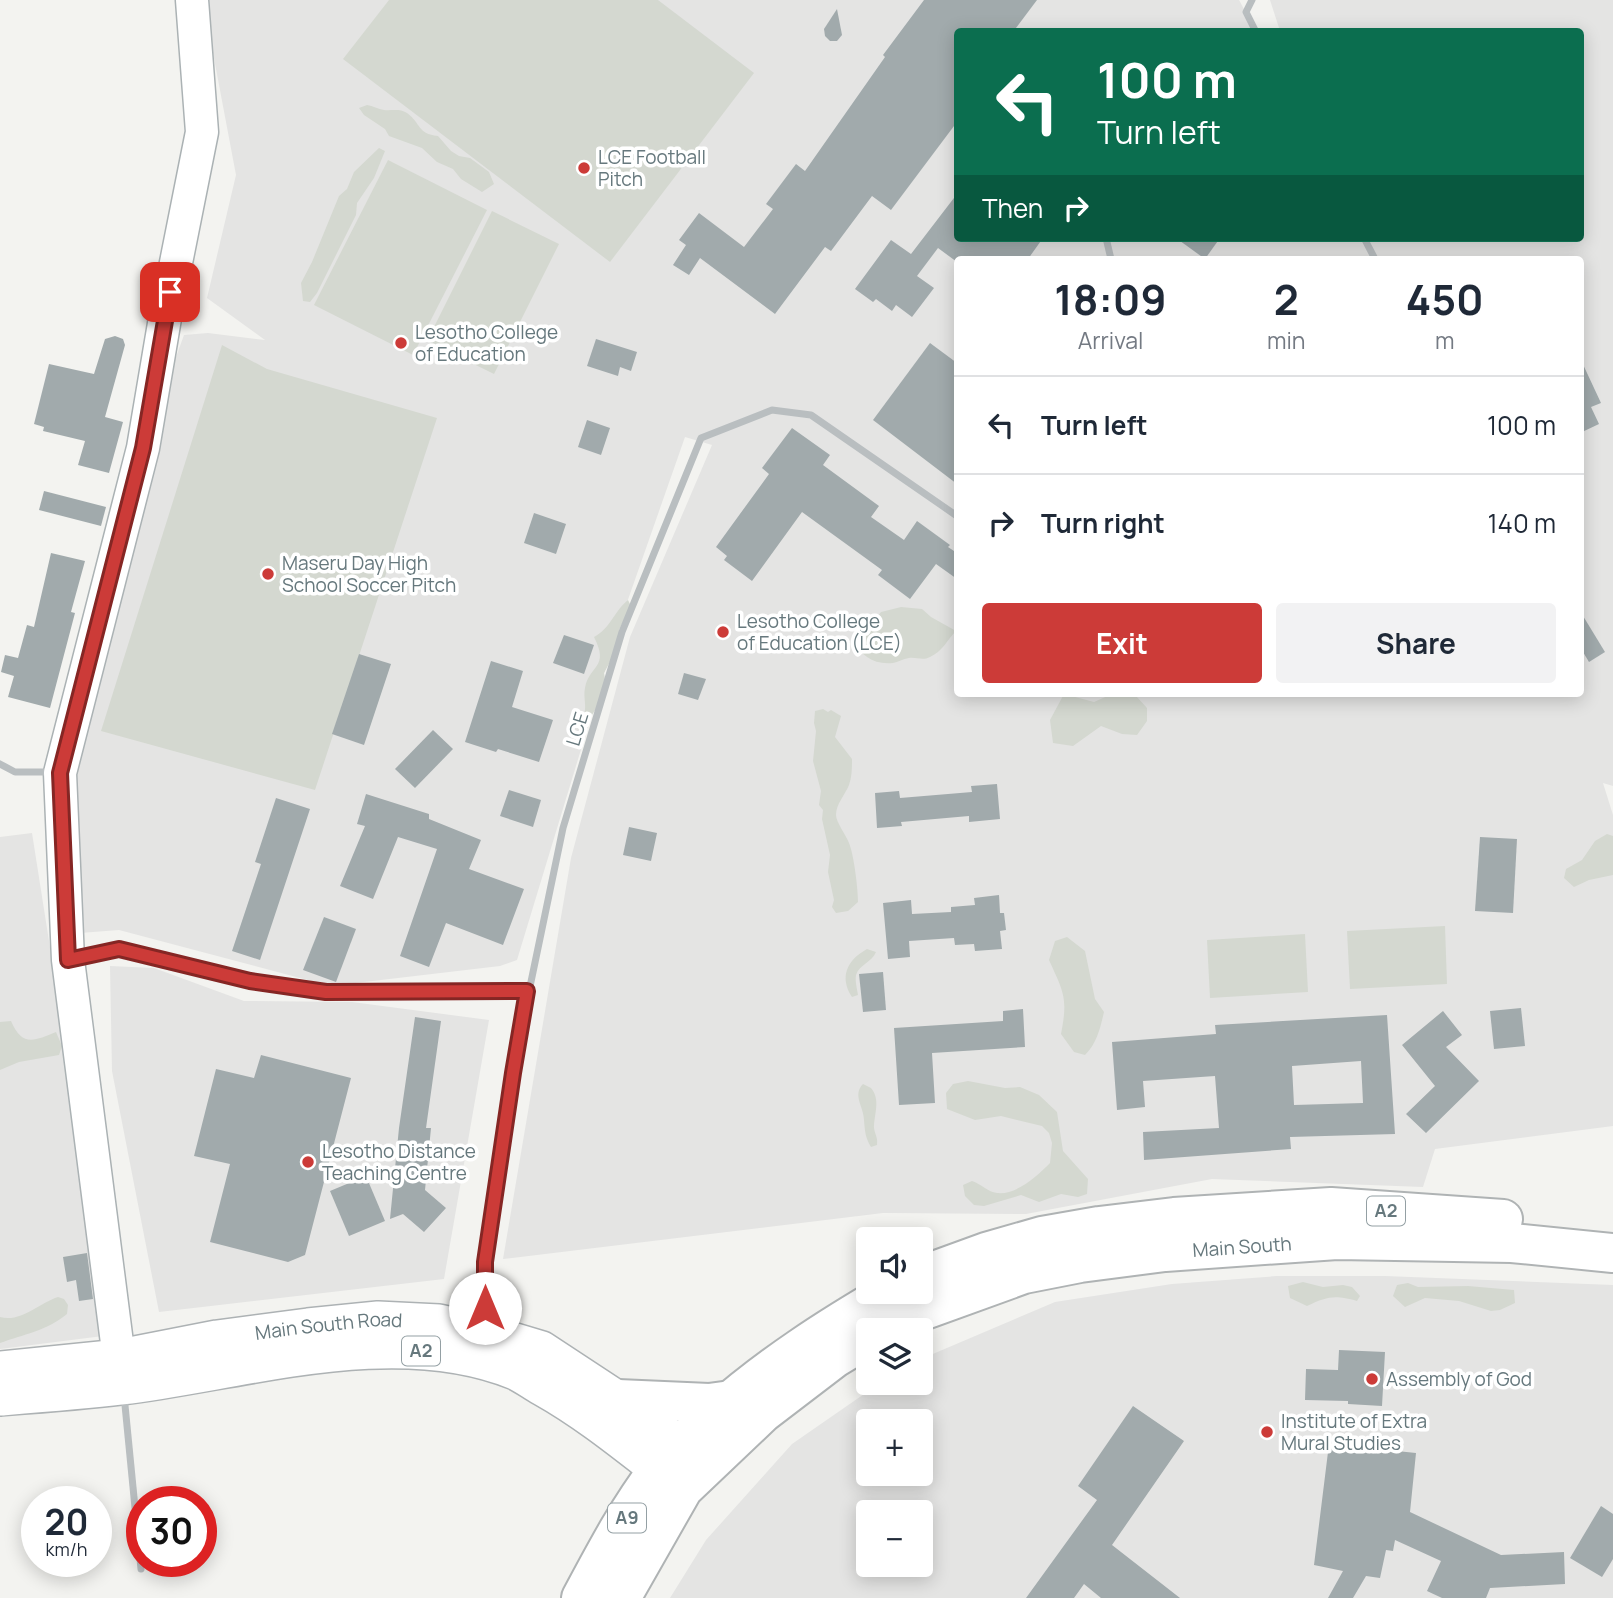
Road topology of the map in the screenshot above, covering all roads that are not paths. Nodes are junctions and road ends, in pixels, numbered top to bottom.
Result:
1 (192, 0) edge
2 (1252, 0) edge
3 (1253, 28) edge
4 (954, 514) edge
5 (0, 764) edge
6 (60, 773) junction
7 (68, 960) junction
8 (527, 991) junction
9 (1613, 1228) edge
10 (1613, 1254) edge
11 (933, 1271) edge
12 (869, 1304) edge
13 (903, 1318) edge
14 (485, 1332) junction
15 (856, 1345) edge
16 (0, 1369) edge
17 (121, 1372) junction
18 (0, 1398) edge
19 (618, 1399) junction
20 (731, 1400) junction
21 (682, 1467) junction
22 (133, 1486) edge
23 (581, 1598) edge
24 (621, 1598) edge

1 - 6 street
2 - 3 street
4 - 8 street, LCE
5 - 6 street
6 - 7 street
7 - 8 street
7 - 17 street
8 - 14 street, LCE
9 - 11 highway, Main South / A2
10 - 13 highway, Main South / A2
12 - 20 highway
14 - 17 main road, Main South Road / A2
14 - 19 main road, Main South Road / A2
15 - 21 highway
16 - 17 main road, Main South Road / A2
17 - 18 main road, Main South Road / A2
17 - 21 main road, Main South Road / A2
17 - 22 street
19 - 20 highway
19 - 21 main road, Main South Road / A2
20 - 21 highway
21 - 23 highway, A9
21 - 24 highway, A9

